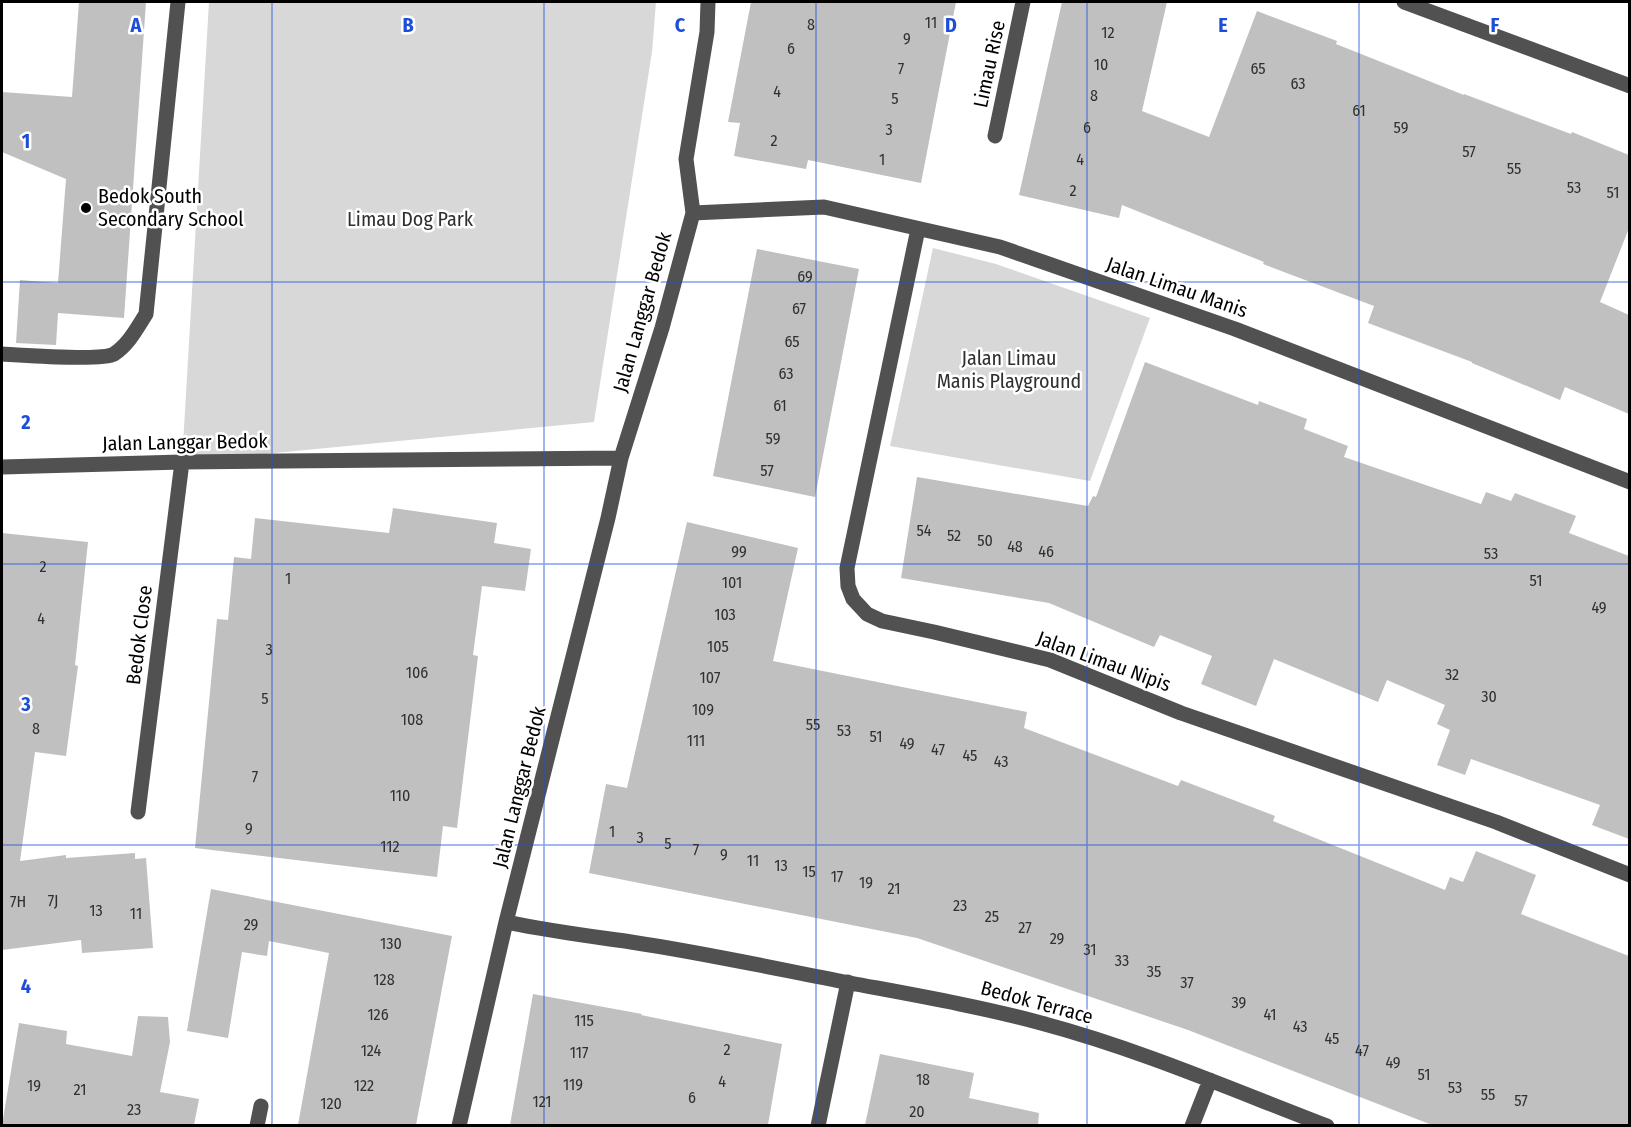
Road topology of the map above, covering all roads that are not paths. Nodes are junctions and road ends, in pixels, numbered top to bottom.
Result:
1 (178, 2) edge
2 (708, 2) edge
3 (1023, 2) edge
4 (1404, 2) edge
5 (1629, 86) edge
6 (995, 136) dead end
7 (693, 213) junction
8 (918, 229) junction
9 (2, 354) edge
10 (621, 458) junction
11 (182, 462) junction
12 (2, 467) edge
13 (1629, 482) edge
14 (138, 812) dead end
15 (1629, 875) edge
16 (506, 922) junction
17 (848, 982) junction
18 (1210, 1080) junction
19 (261, 1106) dead end
20 (257, 1125) edge
21 (459, 1125) edge
22 (818, 1125) edge
23 (1192, 1125) edge
24 (1327, 1125) edge

1 - 9 street
2 - 7 street
3 - 6 street, Limau Rise
4 - 5 street
7 - 8 street, Jalan Limau Manis
7 - 10 street, Jalan Langgar Bedok
8 - 13 street, Jalan Limau Manis
8 - 15 street, Jalan Limau Nipis
10 - 11 street, Jalan Langgar Bedok
10 - 16 street, Jalan Langgar Bedok
11 - 12 street, Jalan Langgar Bedok
11 - 14 street, Bedok Close
16 - 17 street, Bedok Terrace
16 - 21 street, Jalan Langgar Bedok
17 - 18 street, Bedok Terrace
17 - 22 street
18 - 23 street
18 - 24 street, Bedok Terrace
19 - 20 street

